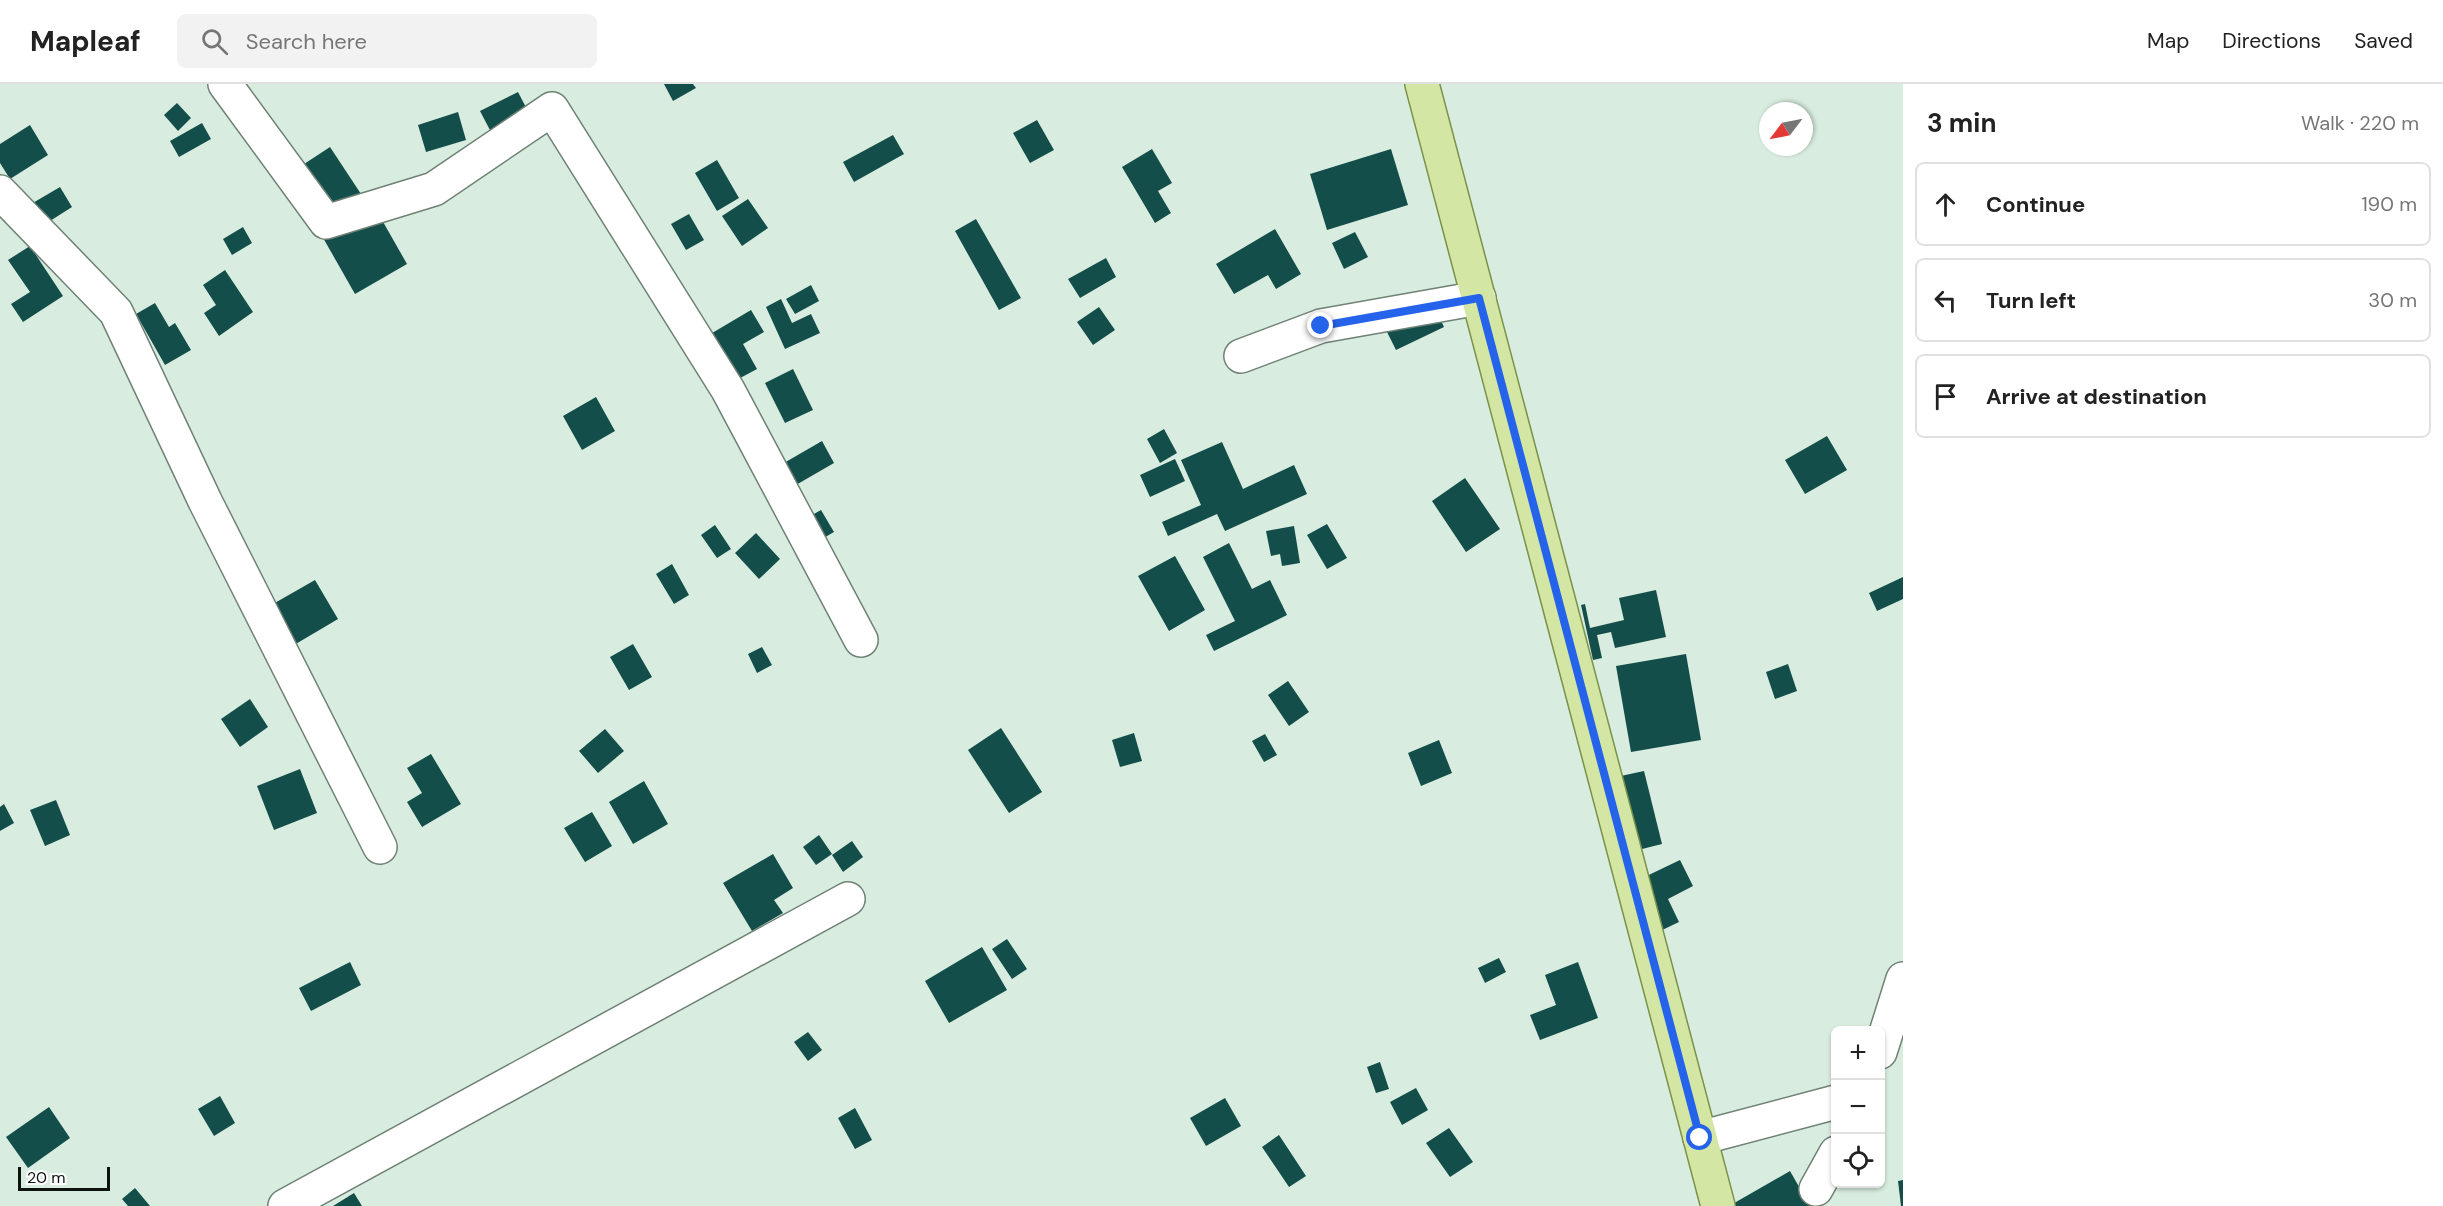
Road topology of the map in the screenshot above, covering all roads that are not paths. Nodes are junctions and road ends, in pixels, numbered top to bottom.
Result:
1 (225, 84) edge
2 (1422, 84) edge
3 (0, 192) edge
4 (1479, 298) junction
5 (1241, 356) dead end
6 (861, 640) dead end
7 (380, 847) dead end
8 (848, 899) dead end
9 (1903, 979) edge
10 (1885, 1039) edge
11 (1831, 1103) edge
12 (1700, 1138) junction
13 (1831, 1162) edge
14 (1816, 1190) dead end
15 (285, 1206) edge
16 (1718, 1206) edge

1 - 6 street
2 - 4 main road
3 - 7 street
4 - 5 street
4 - 12 main road
8 - 15 street
9 - 10 street
11 - 12 street
12 - 16 main road
13 - 14 street

